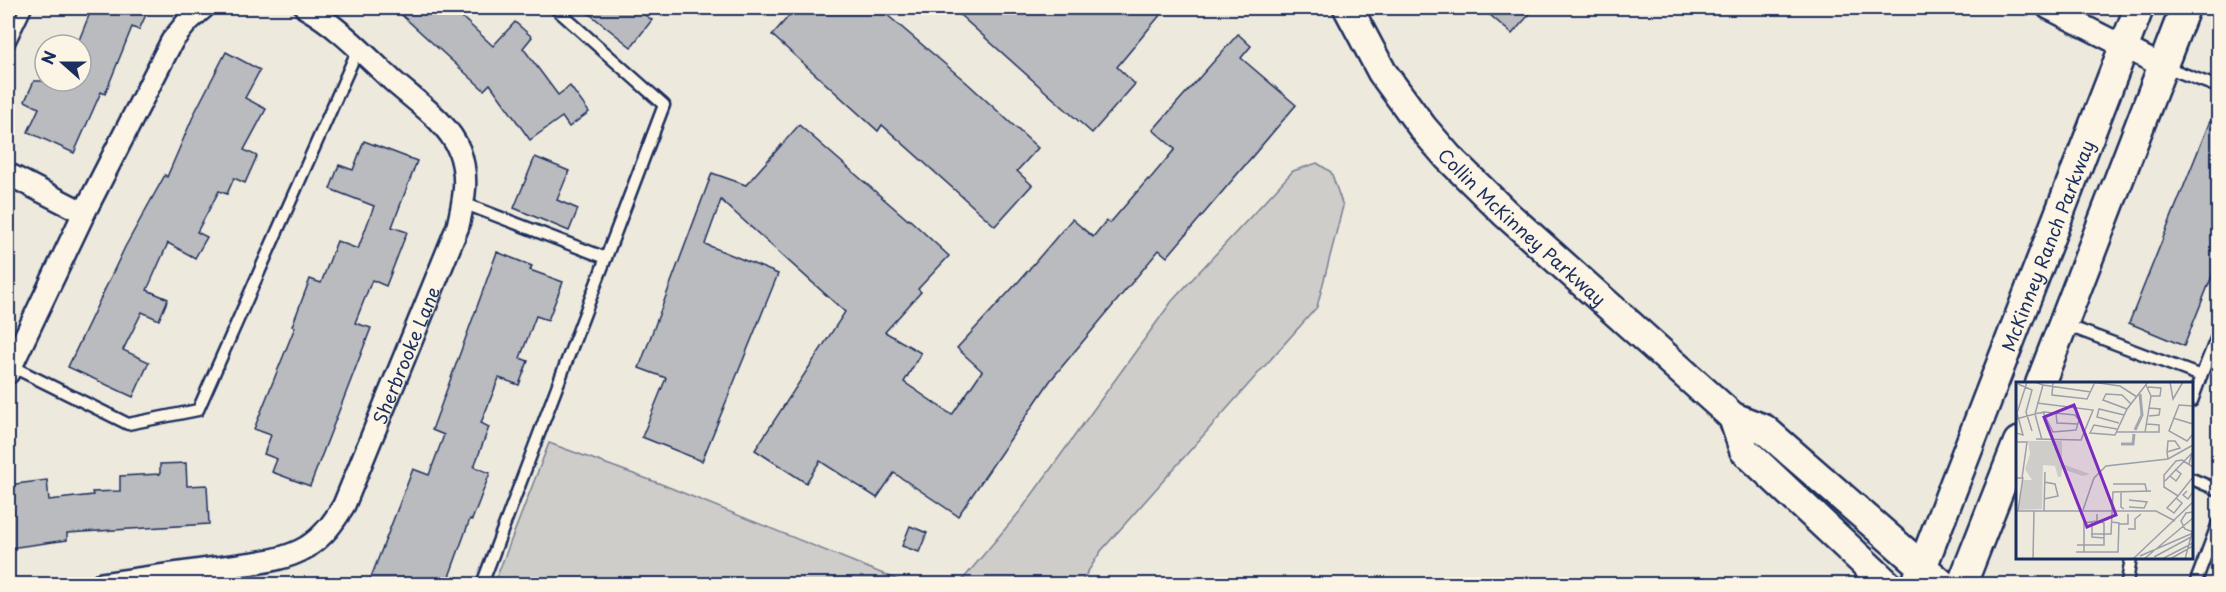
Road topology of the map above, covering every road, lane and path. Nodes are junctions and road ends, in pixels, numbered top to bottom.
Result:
1 (26, 8) edge
2 (203, 8) edge
3 (306, 8) edge
4 (555, 8) edge
5 (1348, 8) edge
6 (2048, 8) edge
7 (2139, 8) edge
8 (2185, 8) edge
9 (8, 45) edge
10 (2124, 47) junction
11 (358, 49) junction
12 (2162, 66) junction
13 (2218, 87) edge
14 (8, 174) edge
15 (463, 203) junction
16 (84, 213) junction
17 (606, 258) junction
18 (2063, 323) junction
19 (2218, 334) edge
20 (9, 369) edge
21 (2201, 376) junction
22 (2041, 382) edge
23 (2193, 398) edge
24 (1733, 417) junction
25 (2016, 447) edge
26 (2193, 479) edge
27 (2218, 490) edge
28 (2218, 523) edge
29 (2131, 559) edge
30 (1927, 579) edge
31 (102, 585) edge
32 (482, 585) edge
33 (1887, 585) edge
34 (1962, 585) edge
35 (2128, 585) edge
36 (2195, 585) edge

1 - 9 lane
2 - 16 street
3 - 11 street, Sherbrooke Lane
4 - 17 lane
5 - 24 main road, Collin McKinney Parkway
6 - 10 street
7 - 10 main road, McKinney Ranch Parkway
8 - 12 main road
10 - 12 street
10 - 30 main road, McKinney Ranch Parkway
11 - 15 street, Sherbrooke Lane
11 - 20 lane
12 - 13 lane
12 - 18 main road
14 - 16 street
15 - 17 lane
15 - 31 street, Sherbrooke Lane
16 - 20 street
17 - 32 lane
18 - 21 lane
18 - 22 main road
19 - 21 lane
21 - 23 lane
24 - 30 main road, Collin McKinney Parkway
24 - 33 main road, Collin McKinney Parkway
25 - 34 main road
26 - 27 lane
28 - 36 lane
29 - 35 lane

